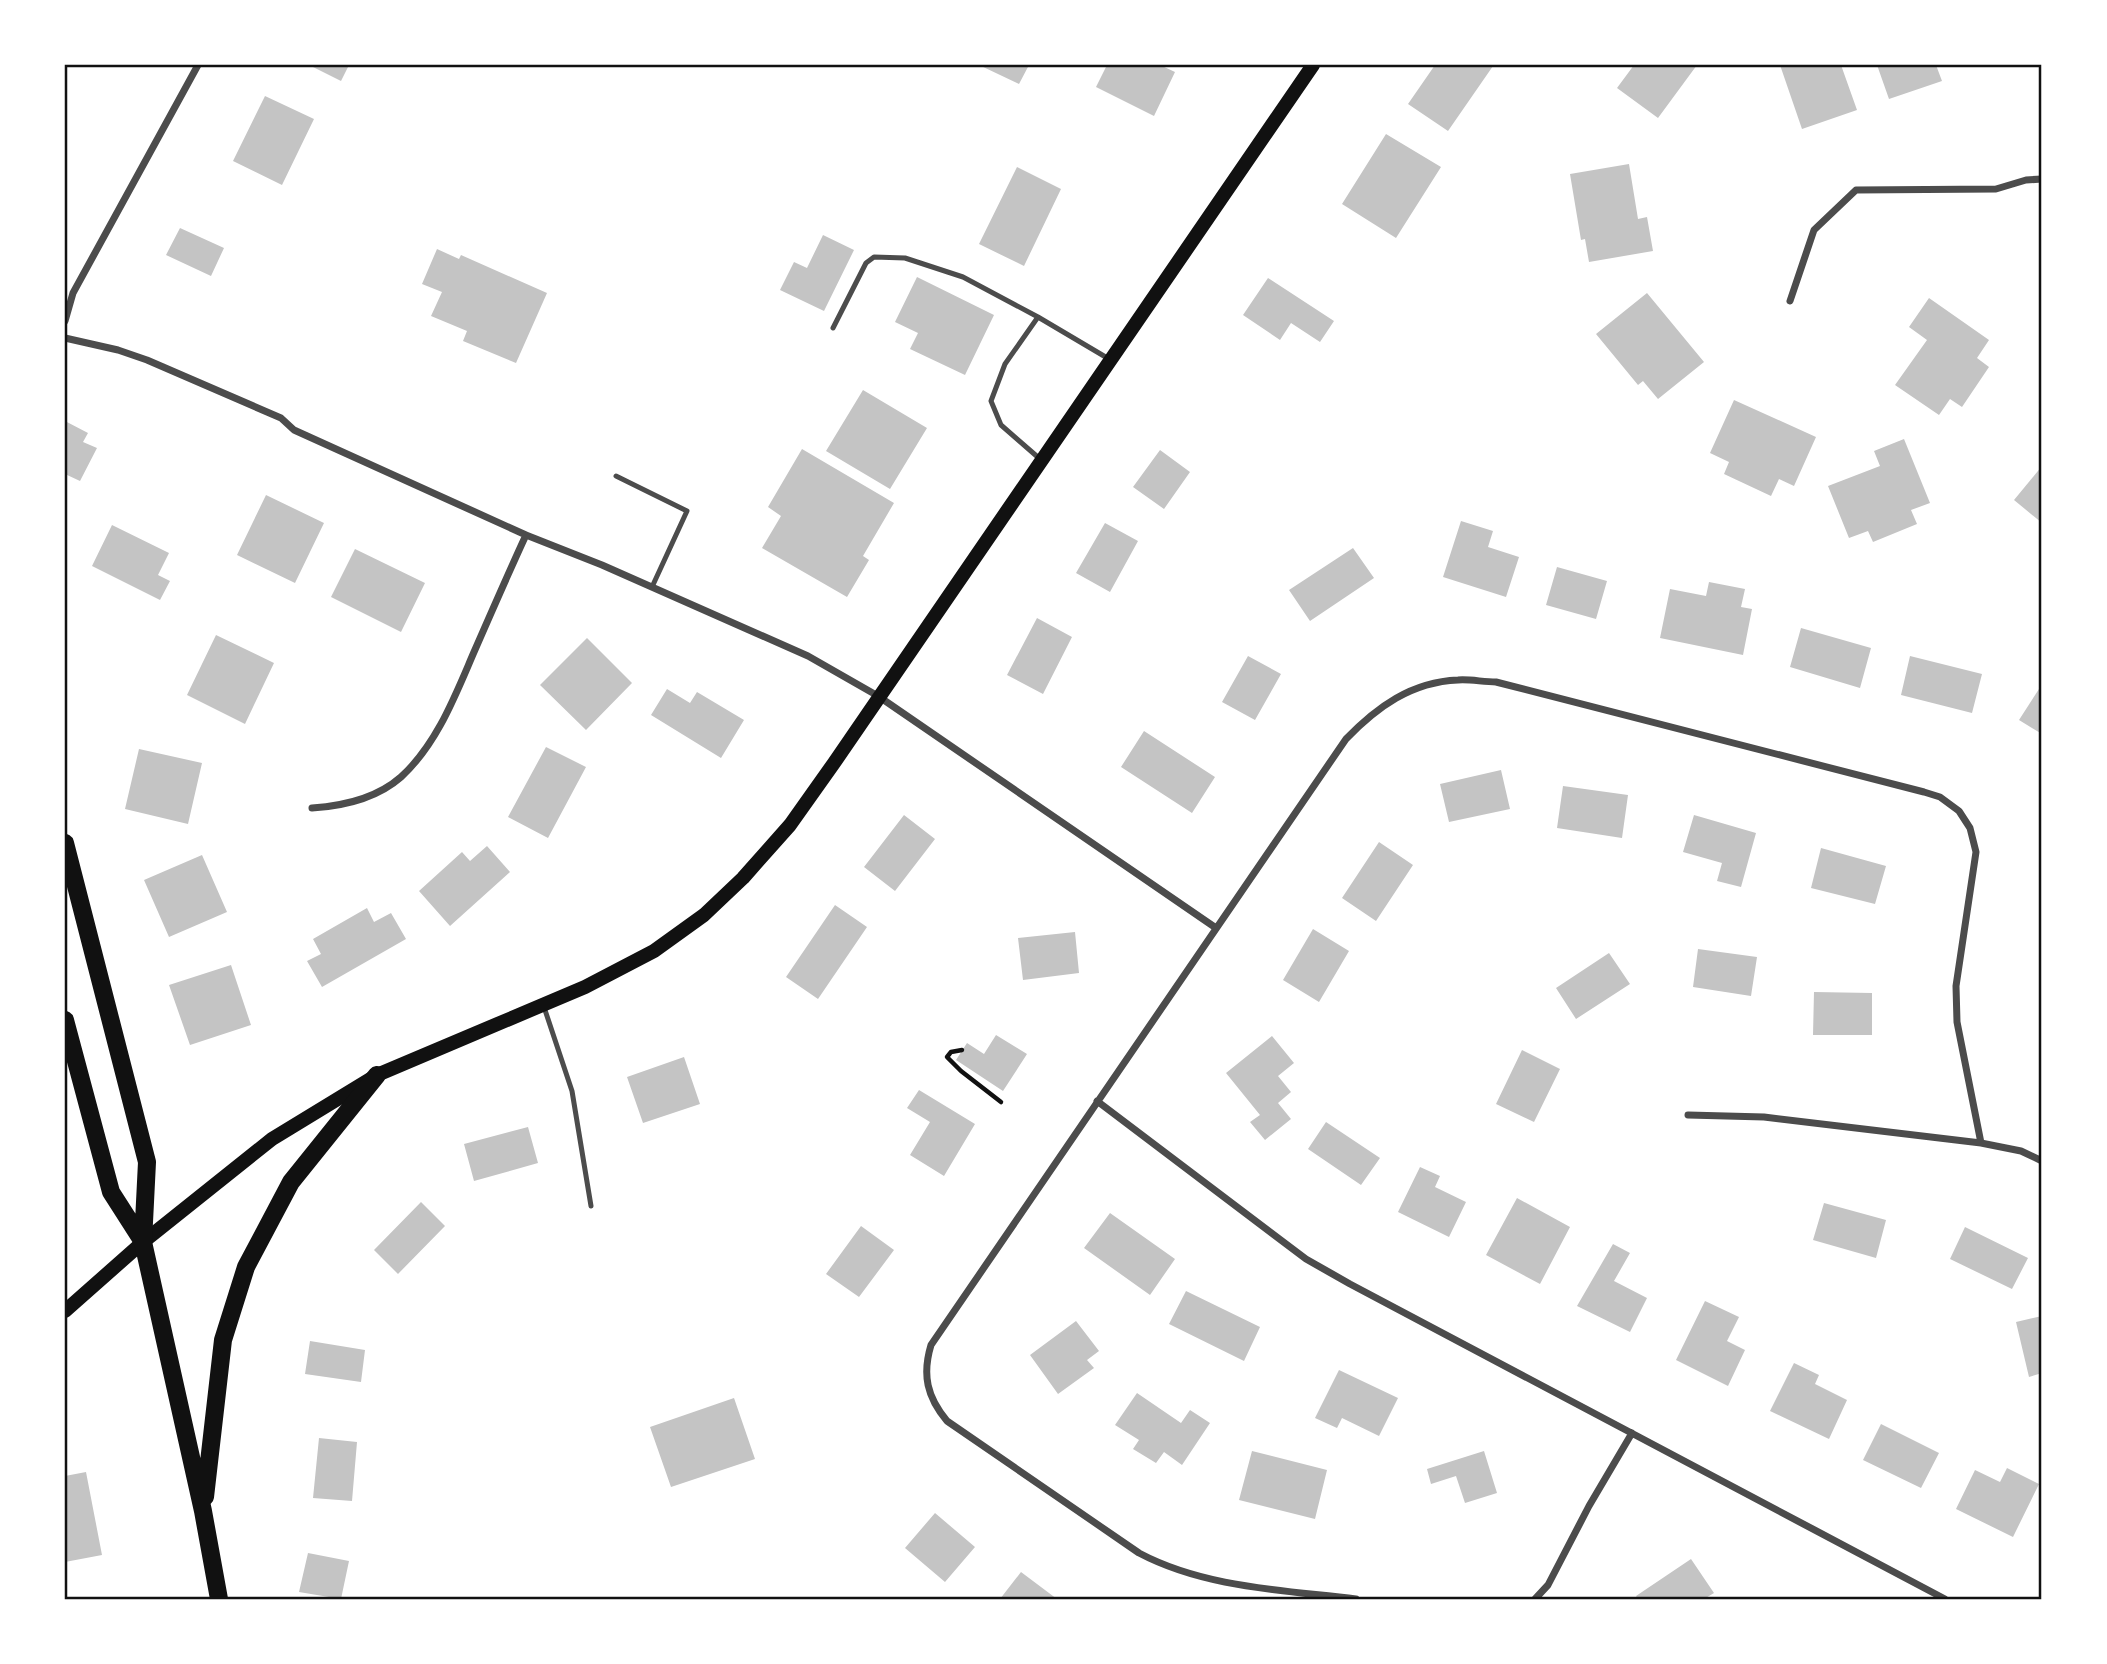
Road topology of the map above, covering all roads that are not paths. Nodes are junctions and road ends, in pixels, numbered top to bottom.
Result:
1 (198, 65) edge
2 (1312, 65) edge
3 (2042, 179) edge
4 (1790, 301) dead end
5 (1038, 317) junction
6 (65, 321) edge
7 (833, 328) dead end
8 (65, 338) edge
9 (1109, 359) junction
10 (1041, 460) junction
11 (617, 476) dead end
12 (526, 535) junction
13 (652, 587) junction
14 (878, 696) junction
15 (312, 808) dead end
16 (65, 843) edge
17 (1216, 928) junction
18 (543, 1004) junction
19 (65, 1020) edge
20 (377, 1074) junction
21 (1097, 1101) junction
22 (1688, 1115) dead end
23 (1982, 1143) junction
24 (2042, 1161) edge
25 (591, 1206) dead end
26 (144, 1242) junction
27 (65, 1311) edge
28 (1632, 1433) junction
29 (203, 1511) junction
30 (219, 1599) edge
31 (1356, 1599) edge
32 (1535, 1599) edge
33 (1945, 1599) edge

1 - 6 street
2 - 9 main road
3 - 4 street
5 - 7 lane
5 - 9 lane
5 - 10 lane
8 - 12 street
9 - 10 main road
10 - 14 main road
11 - 13 lane
12 - 13 street
12 - 15 street
13 - 14 street
14 - 17 street
14 - 18 main road
16 - 26 main road
17 - 21 street
17 - 23 street
18 - 20 main road
18 - 25 lane
19 - 26 main road
20 - 26 main road
20 - 29 main road
21 - 28 street
21 - 31 street
22 - 23 street
23 - 24 street
26 - 27 main road
26 - 29 main road
28 - 32 street
28 - 33 street
29 - 30 main road

